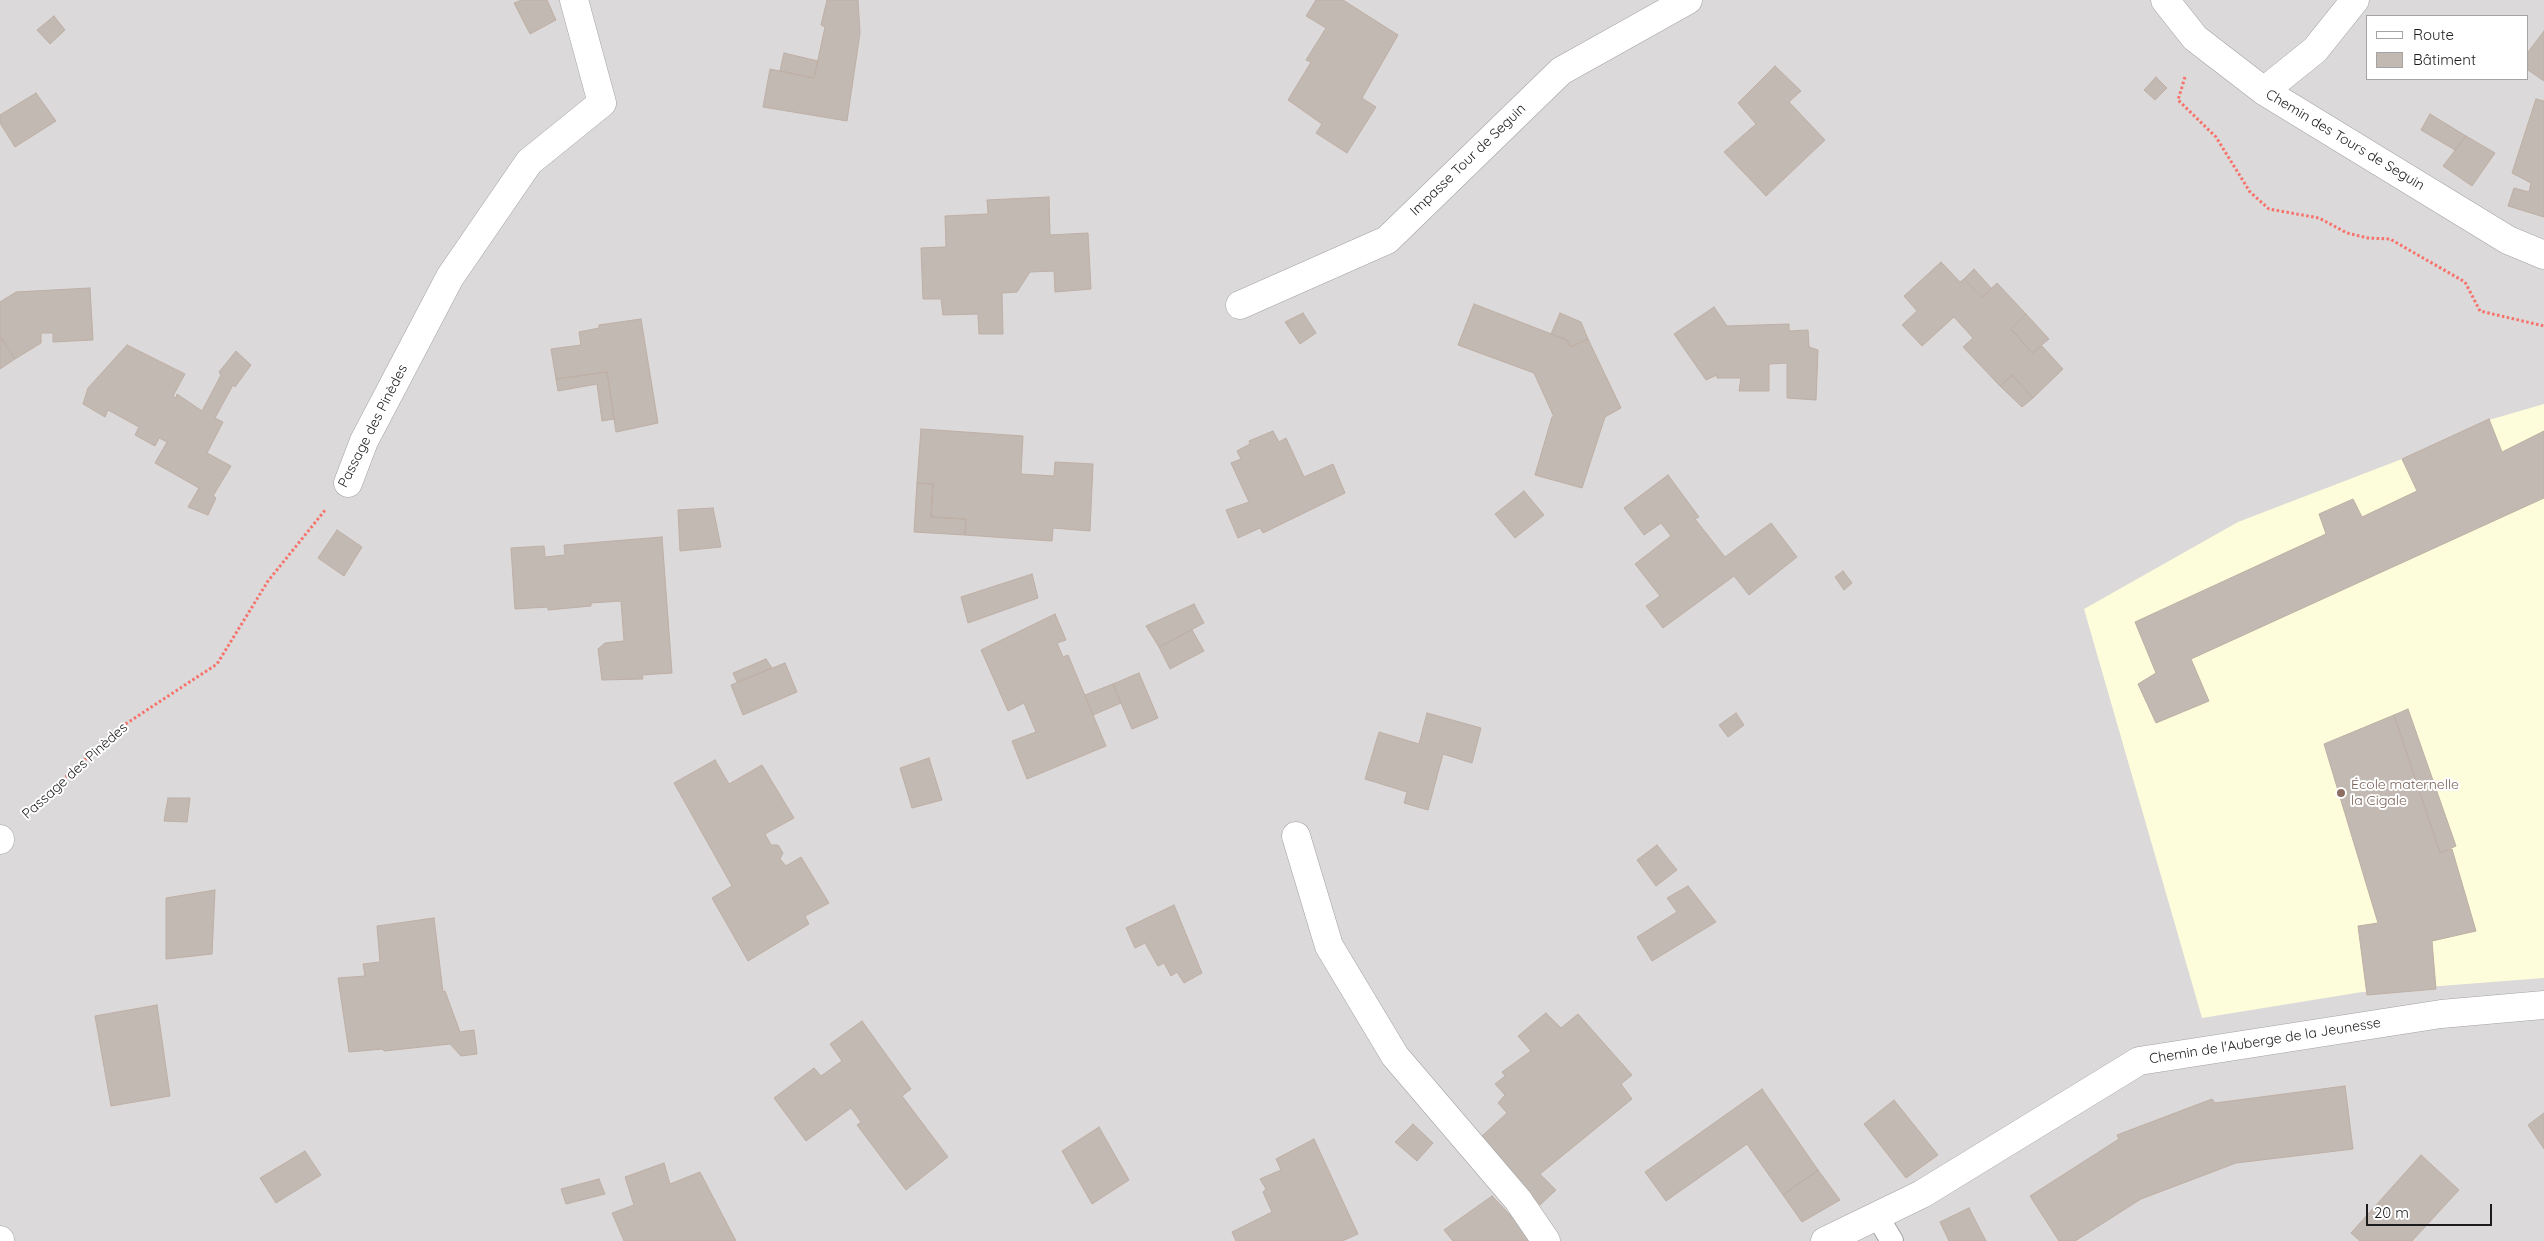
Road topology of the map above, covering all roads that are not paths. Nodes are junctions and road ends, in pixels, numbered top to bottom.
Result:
1 (574, 0) edge
2 (1688, 0) edge
3 (2165, 0) edge
4 (2355, 0) edge
5 (2264, 91) junction
6 (2544, 255) edge
7 (1240, 305) dead end
8 (348, 483) road end
9 (1296, 836) dead end
10 (2544, 1005) edge
11 (1877, 1216) junction
12 (1546, 1241) edge
13 (1824, 1241) edge
14 (1892, 1241) edge

1 - 8 street, Passage des Pinèdes
2 - 7 street, Impasse Tour de Seguin
3 - 5 street, Chemin des Tours de Seguin
4 - 5 street
5 - 6 street, Chemin des Tours de Seguin
9 - 12 street
10 - 11 street, Chemin de l'Auberge de la Jeunesse
11 - 13 street, Chemin de l'Auberge de la Jeunesse
11 - 14 lane

